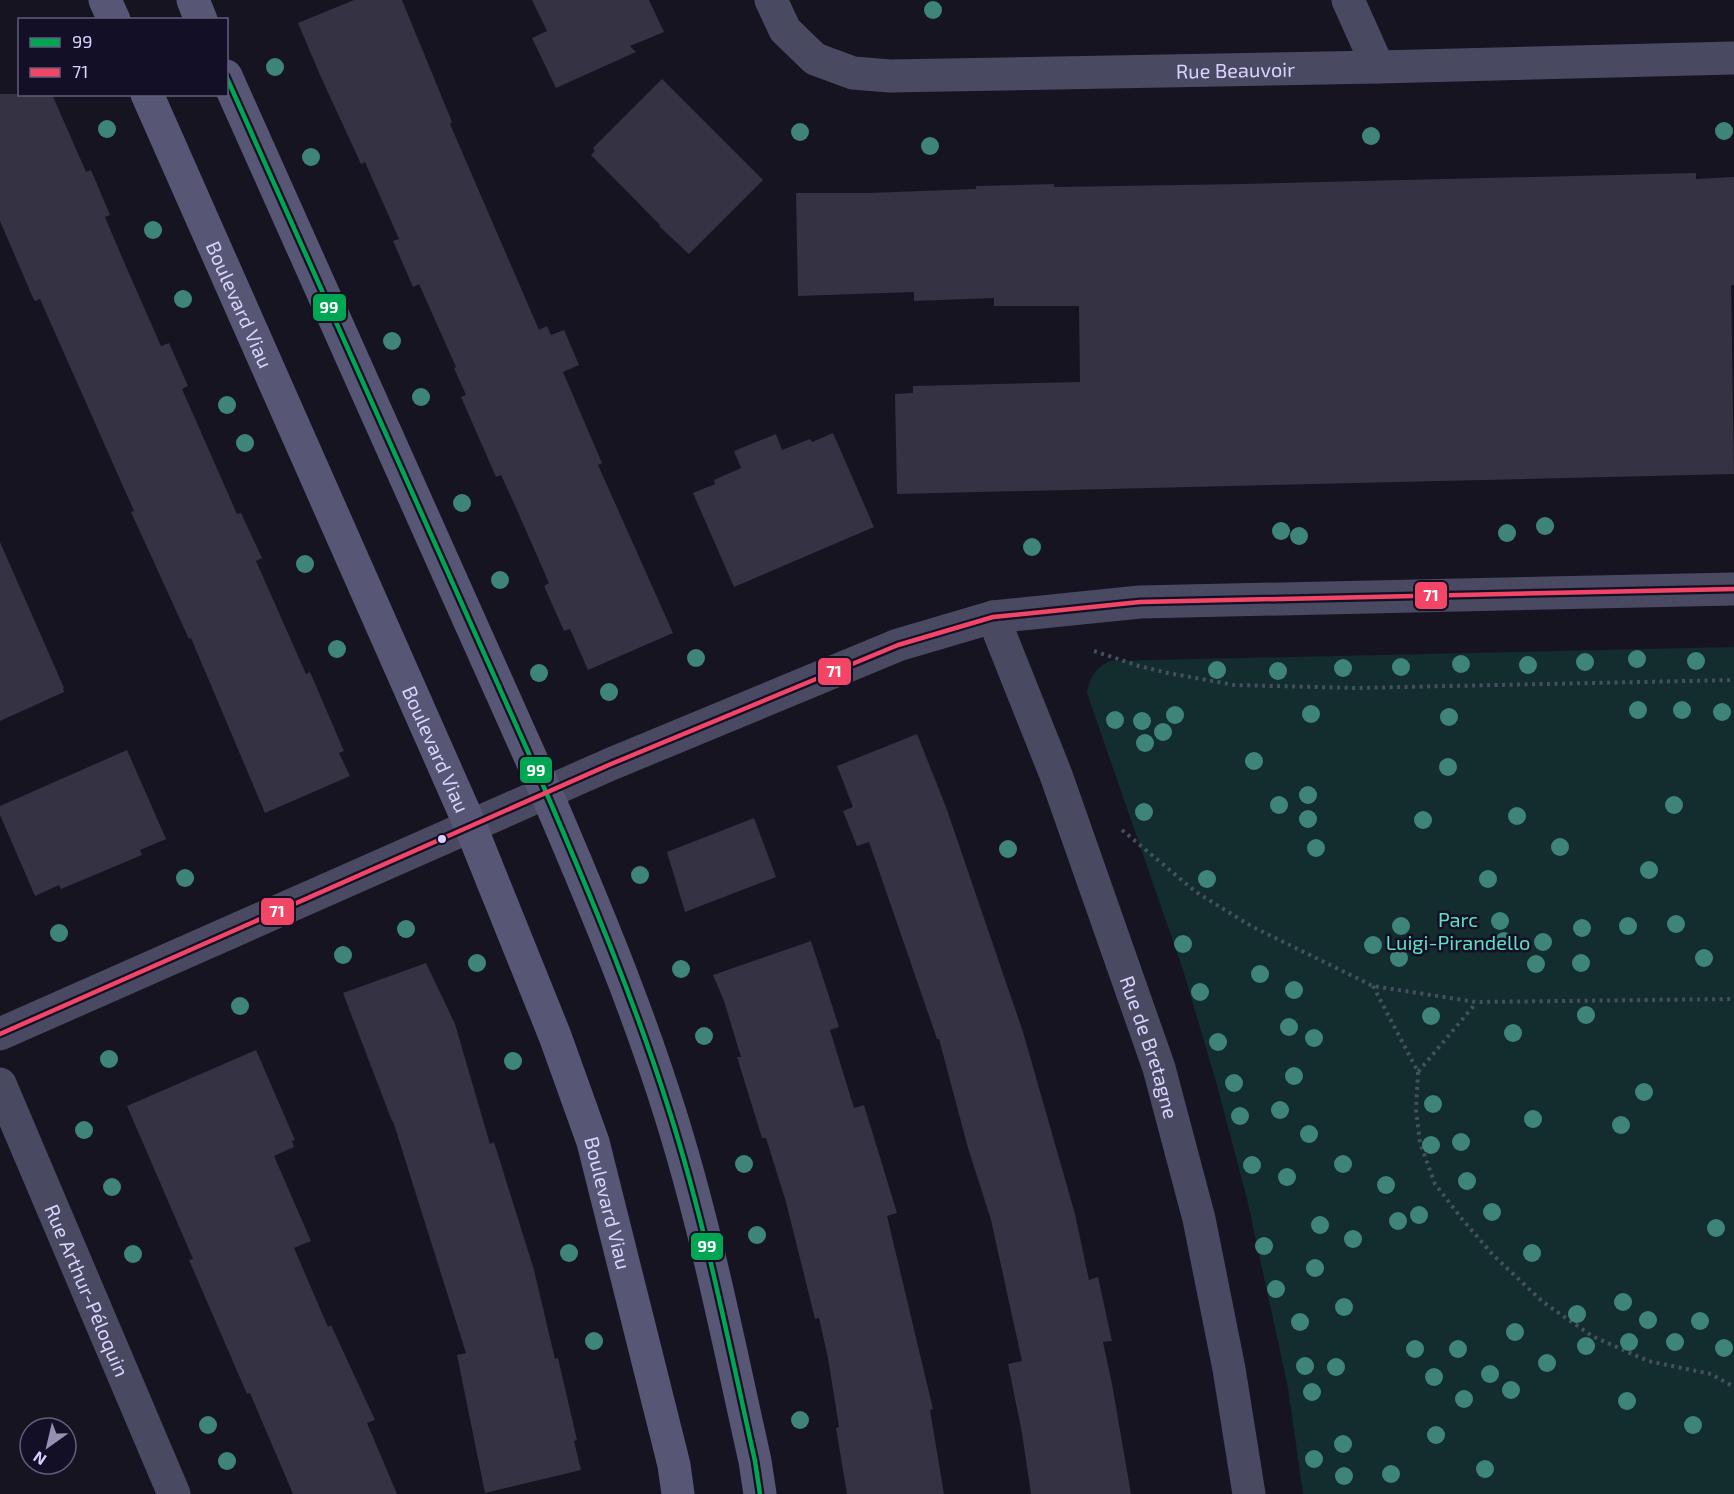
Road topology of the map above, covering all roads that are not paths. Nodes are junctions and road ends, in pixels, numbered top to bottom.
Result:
1 (105, 0) edge
2 (193, 0) edge
3 (771, 0) edge
4 (1348, 0) edge
5 (113, 18) edge
6 (200, 18) edge
7 (1734, 58) edge
8 (1378, 68) junction
9 (228, 80) edge
10 (148, 96) edge
11 (1734, 590) edge
12 (993, 617) junction
13 (546, 792) junction
14 (470, 825) junction
15 (0, 1034) edge
16 (0, 1084) edge
17 (174, 1494) edge
18 (678, 1494) edge
19 (760, 1494) edge
20 (1249, 1494) edge

1 - 5 main road
2 - 6 main road
3 - 8 street, Rue Beauvoir
4 - 8 street
7 - 8 street, Rue Beauvoir
9 - 13 main road
10 - 14 main road, Boulevard Viau
11 - 12 street
12 - 13 street
12 - 20 street, Rue de Bretagne
13 - 14 street
13 - 19 main road
14 - 15 street
14 - 18 main road, Boulevard Viau
16 - 17 street, Rue Arthur-Péloquin

